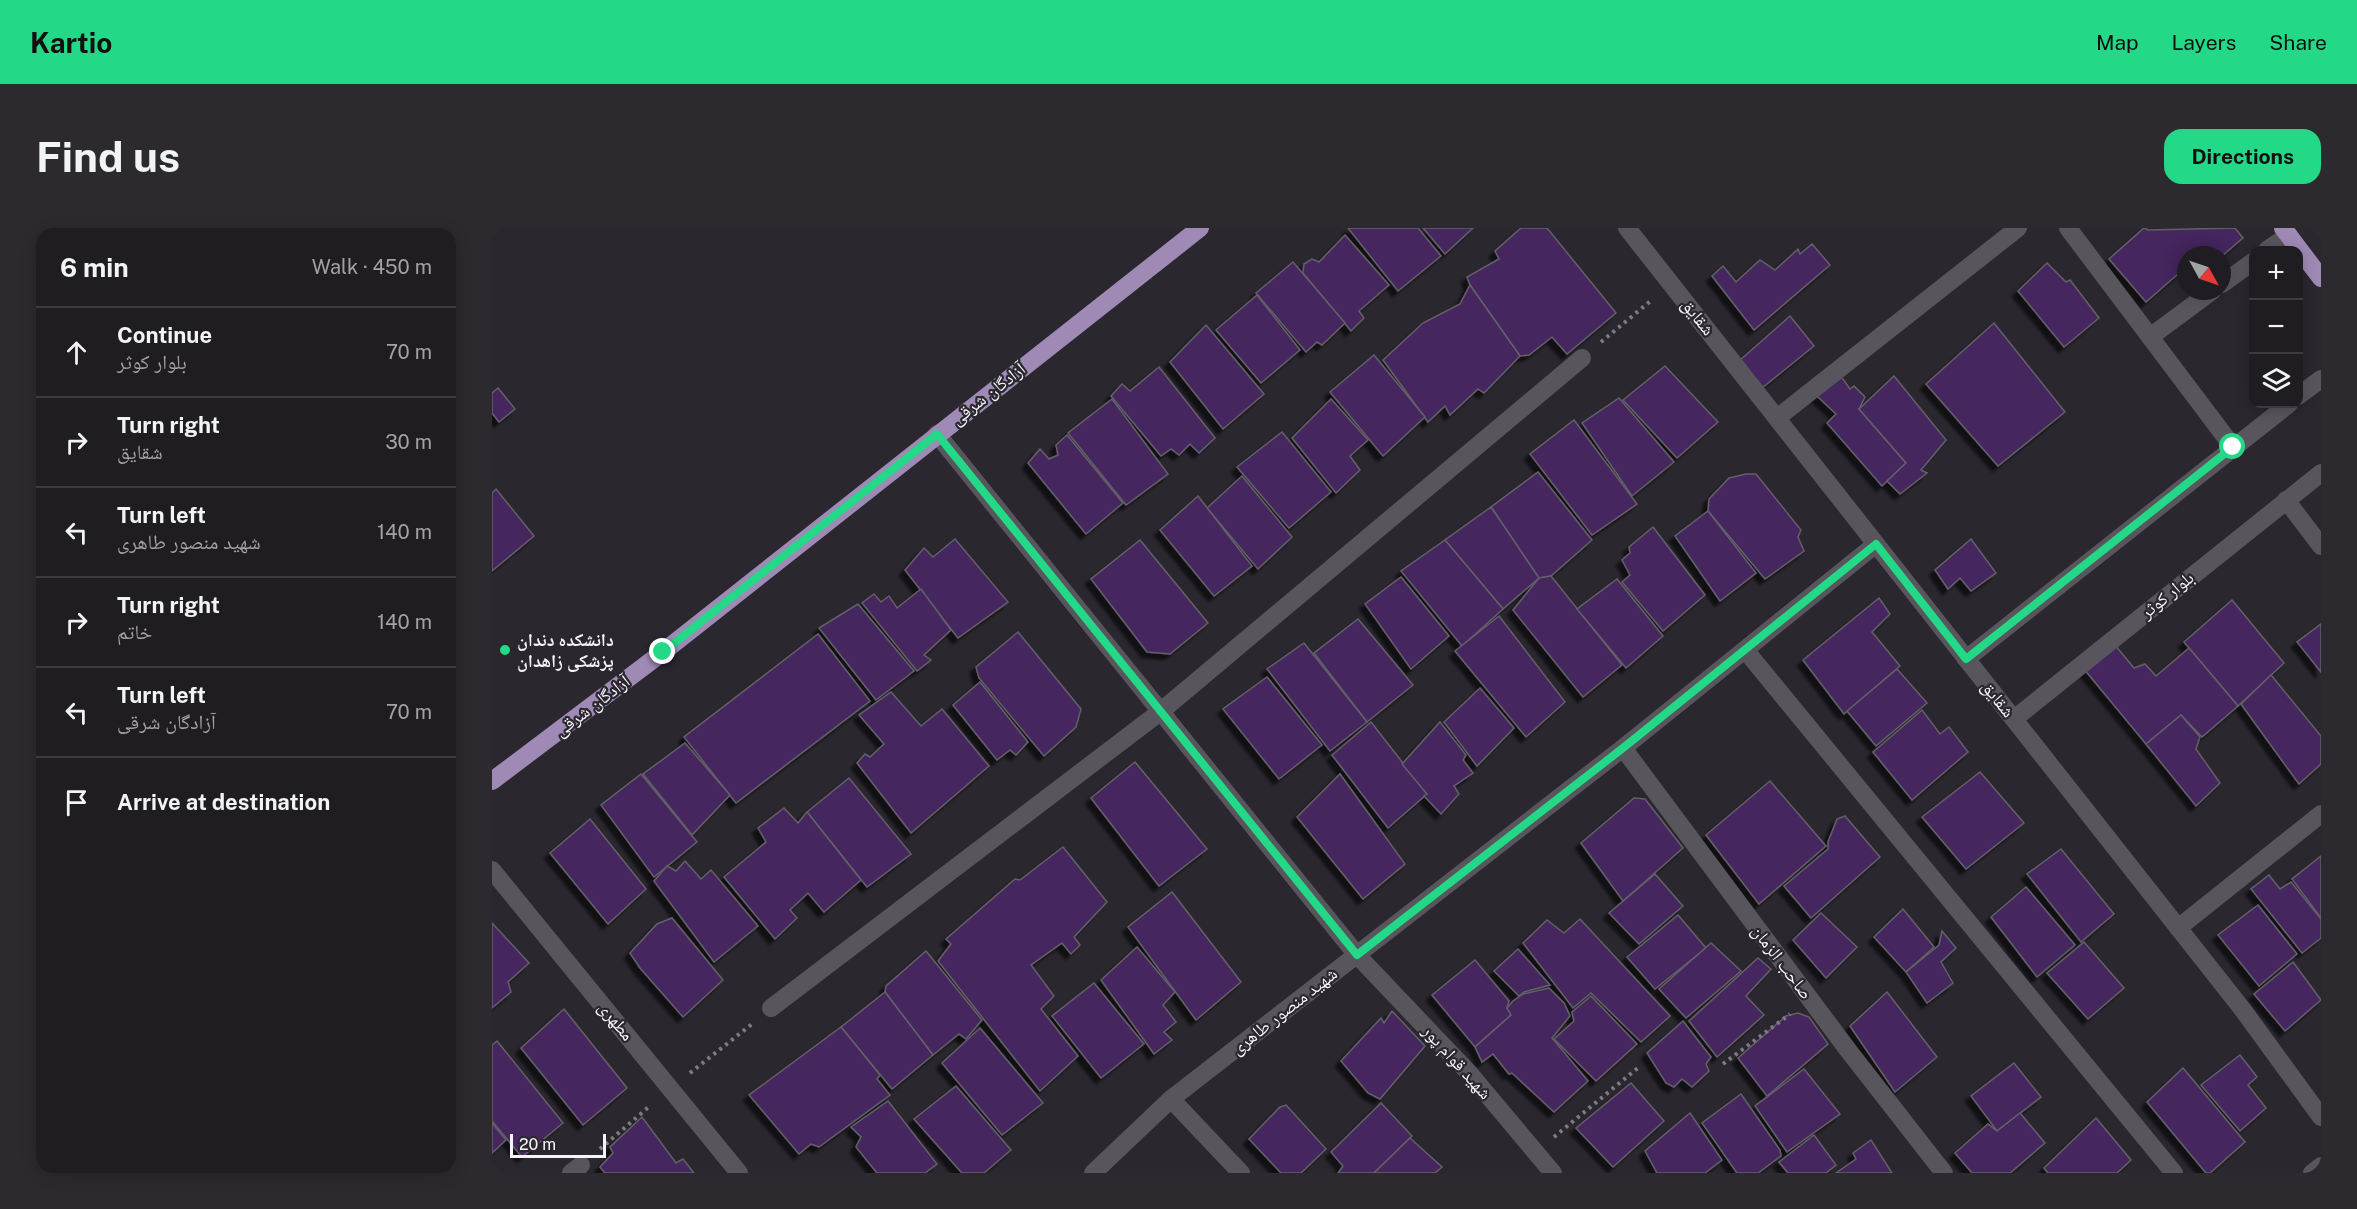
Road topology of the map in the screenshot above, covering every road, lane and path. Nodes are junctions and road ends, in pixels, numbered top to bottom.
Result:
1 (1200, 228) edge
2 (1628, 228) edge
3 (2018, 228) edge
4 (2068, 228) edge
5 (2286, 231) edge
6 (2271, 246) edge
7 (2249, 264) edge
8 (2231, 277) edge
9 (2321, 278) edge
10 (1672, 283) junction
11 (2200, 300) edge
12 (2150, 337) junction
13 (1582, 358) joint
14 (2321, 379) edge
15 (2303, 392) edge
16 (2284, 408) edge
17 (1777, 418) junction
18 (937, 434) junction
19 (2233, 447) junction
20 (2321, 472) edge
21 (2286, 500) junction
22 (1876, 544) junction
23 (2321, 546) edge
24 (1746, 651) junction
25 (1966, 659) junction
26 (1160, 712) junction
27 (2014, 719) junction
28 (1623, 748) junction
29 (492, 781) edge
30 (2321, 814) edge
31 (492, 870) edge
32 (2178, 928) junction
33 (1357, 955) junction
34 (1810, 999) junction
35 (771, 1008) dead end
36 (1723, 1064) dead end
37 (1639, 1067) dead end
38 (1172, 1098) junction
39 (2321, 1117) edge
40 (1535, 1152) junction
41 (2321, 1166) edge
42 (739, 1173) edge
43 (1093, 1173) edge
44 (1241, 1173) edge
45 (1553, 1173) edge
46 (1944, 1173) edge
47 (2174, 1173) edge
48 (2312, 1173) edge

1 - 18 main road, آزادگان شرقی
2 - 10 street, شقایق
3 - 17 street
4 - 12 street
5 - 6 street
5 - 9 main road
7 - 8 street
10 - 13 path
10 - 17 street, شقایق
11 - 12 street
12 - 19 street
13 - 26 street
14 - 15 street
16 - 19 street
17 - 22 street, شقایق
18 - 26 street, شهید قوام پور
18 - 29 main road, آزادگان شرقی
19 - 25 street
20 - 21 street, بلوار کوثر
21 - 23 street
21 - 27 street, بلوار کوثر
22 - 24 street, شهید منصور طاهری
22 - 25 street, شقایق
24 - 28 street, شهید منصور طاهری
24 - 47 street
25 - 27 street, شقایق
26 - 33 street, شهید قوام پور
26 - 35 street
27 - 32 street, شقایق
28 - 33 street, شهید منصور طاهری
28 - 34 street, صاحب الزمان
30 - 32 street
31 - 42 street, مطهری
32 - 39 street, شقایق
33 - 38 street, شهید منصور طاهری
33 - 40 street, شهید قوام پور
34 - 36 path
34 - 46 street, صاحب الزمان
37 - 40 path
38 - 43 street, شهید منصور طاهری
38 - 44 street
40 - 45 street, شهید قوام پور
41 - 48 street

